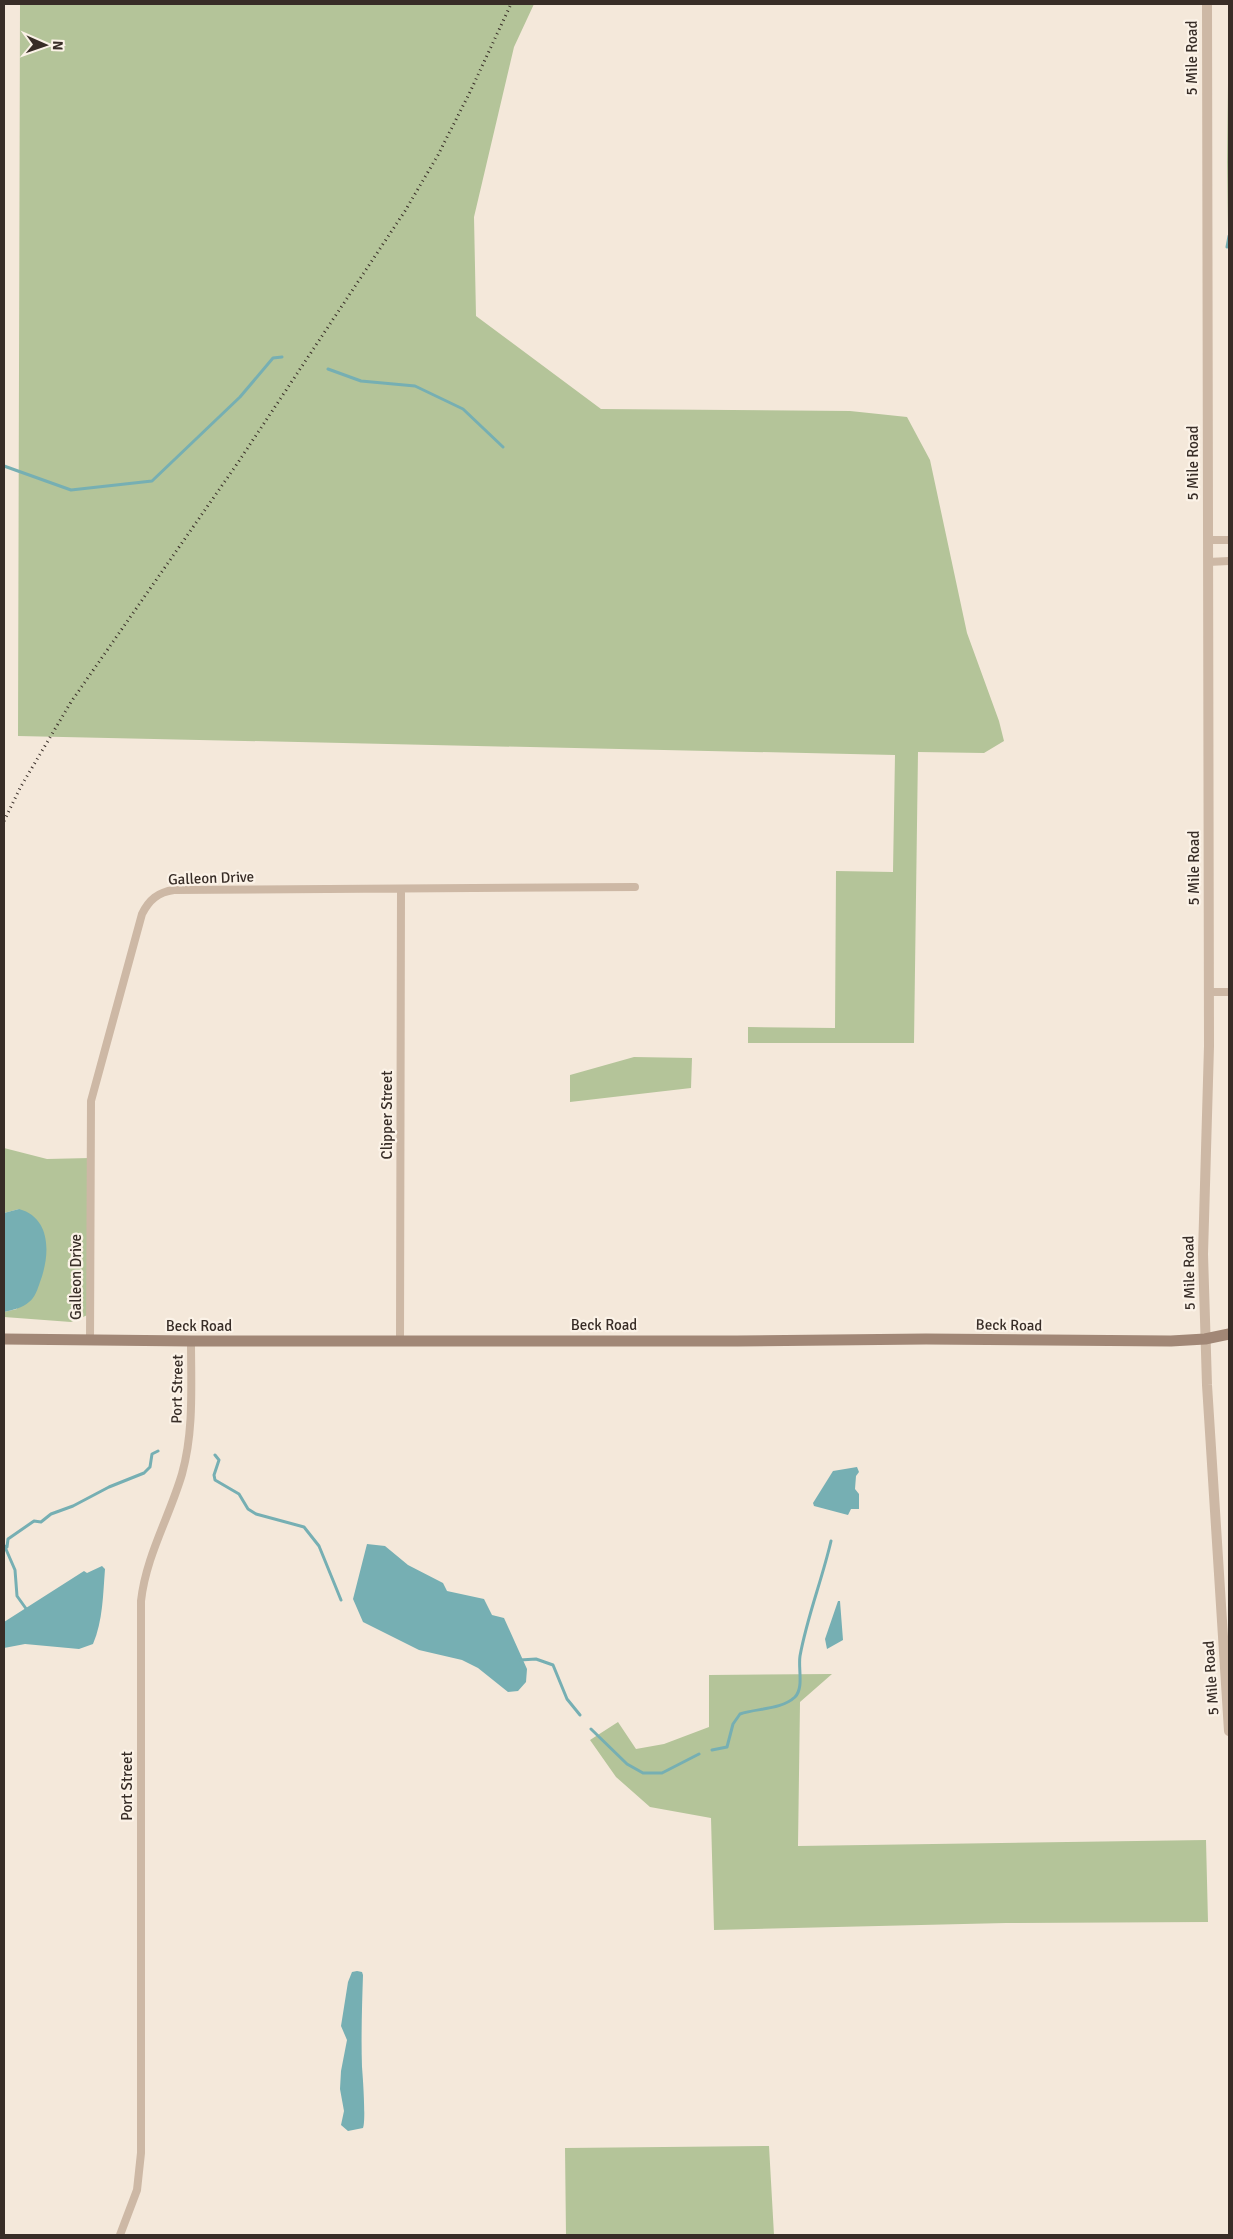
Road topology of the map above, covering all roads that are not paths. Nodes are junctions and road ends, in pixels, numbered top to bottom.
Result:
1 (1207, 4) edge
2 (1208, 540) junction
3 (1229, 540) edge
4 (1229, 561) edge
5 (1208, 562) junction
6 (635, 887) dead end
7 (401, 890) junction
8 (1209, 992) junction
9 (1229, 992) edge
10 (1229, 1334) edge
11 (4, 1339) edge
12 (1205, 1339) junction
13 (400, 1340) junction
14 (90, 1341) junction
15 (191, 1341) junction
16 (1229, 1344) edge
17 (1229, 1731) edge
18 (120, 2235) edge

1 - 2 street, 5 Mile Road
2 - 3 street
2 - 5 street, 5 Mile Road
4 - 5 street
5 - 8 street, 5 Mile Road
6 - 7 street, Galleon Drive
7 - 13 street, Clipper Street
7 - 14 street, Galleon Drive
8 - 9 street
8 - 12 street, 5 Mile Road
10 - 12 main road, Beck Road
11 - 14 main road, Beck Road
12 - 13 main road, Beck Road
12 - 16 main road, Beck Road
12 - 17 street, 5 Mile Road
13 - 15 main road, Beck Road
14 - 15 main road, Beck Road
15 - 18 street, Port Street

